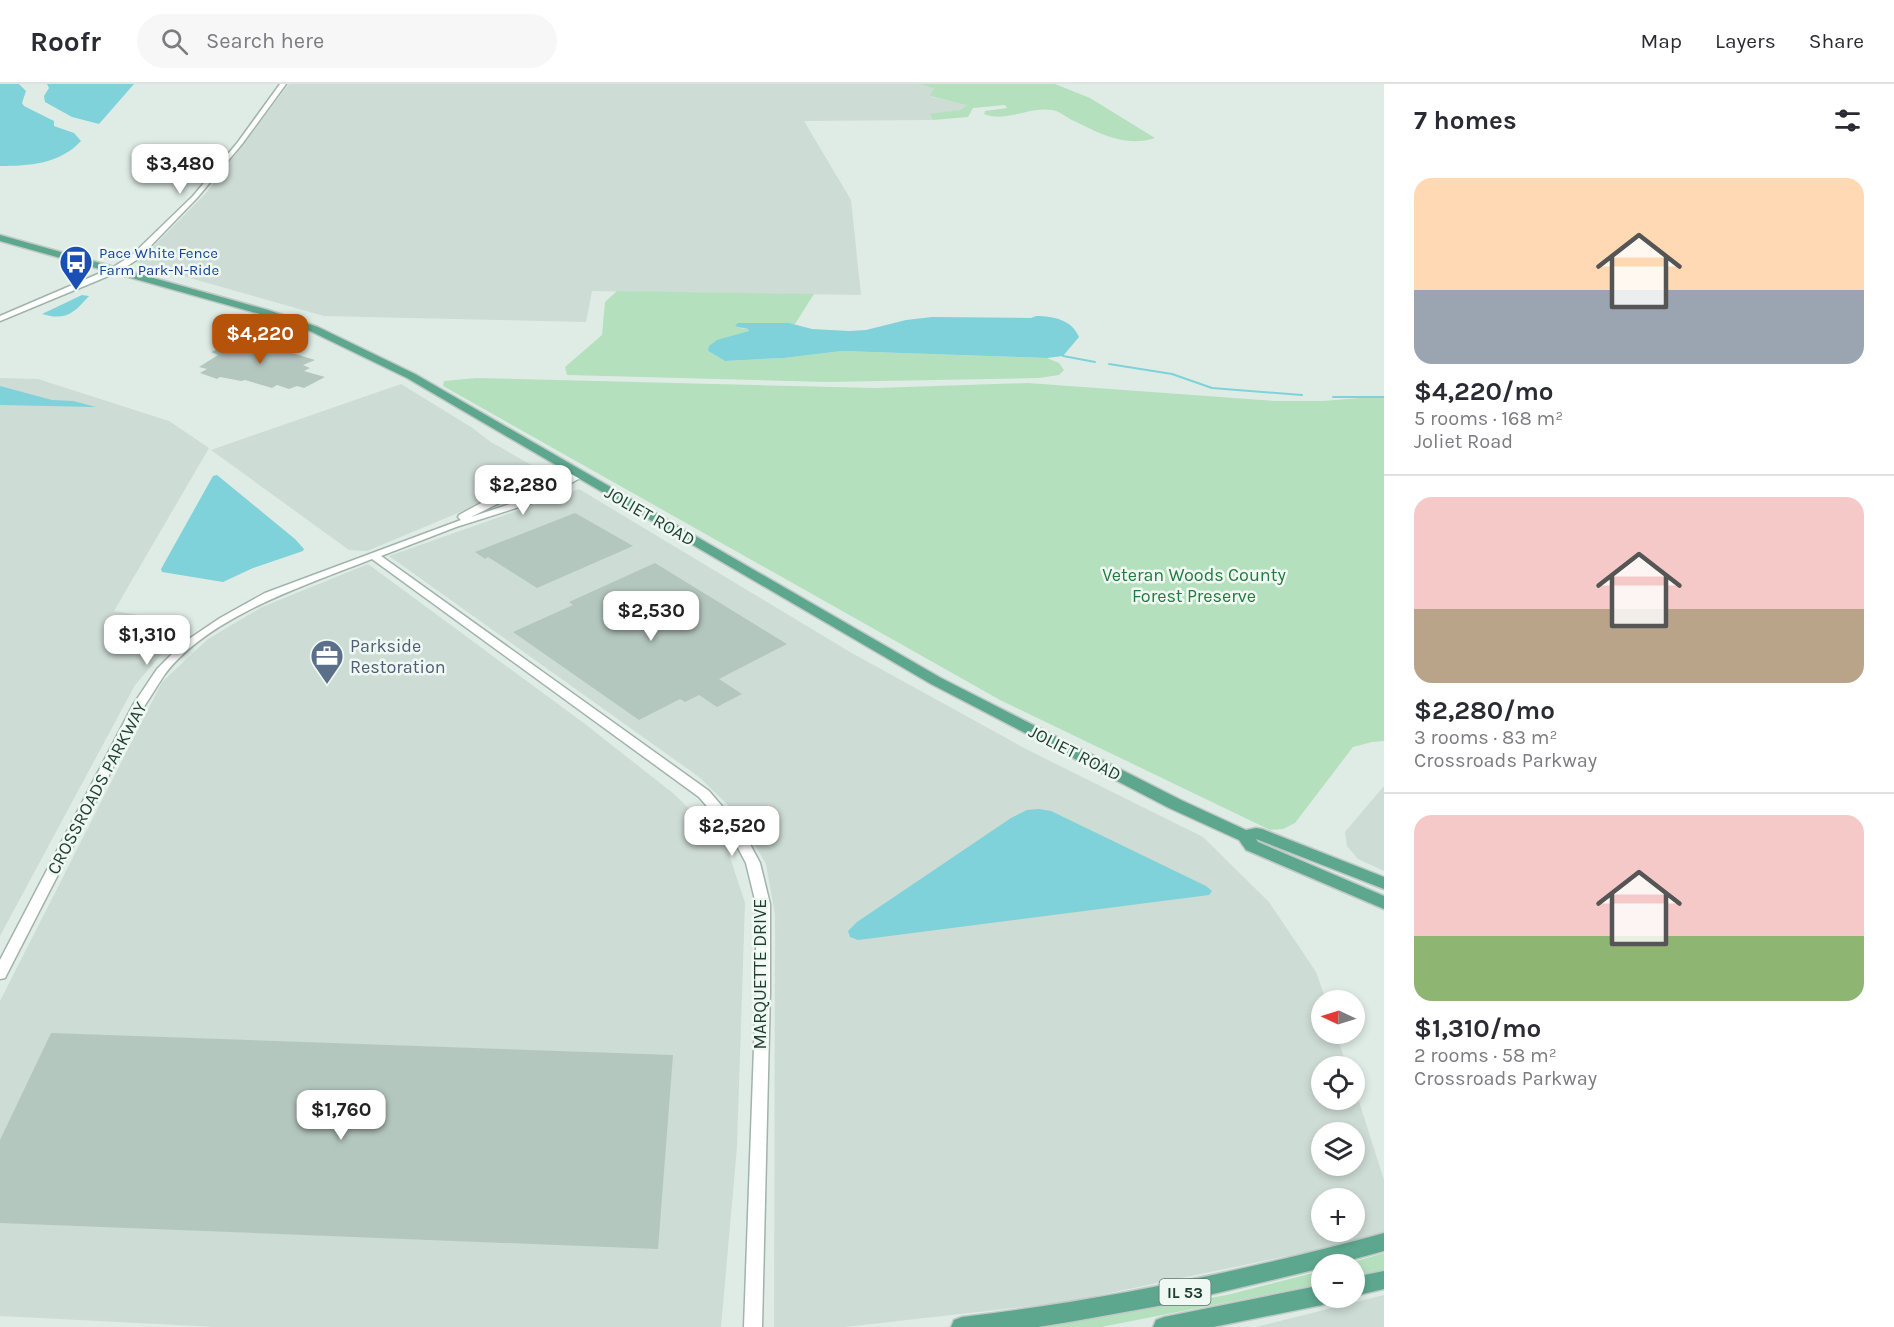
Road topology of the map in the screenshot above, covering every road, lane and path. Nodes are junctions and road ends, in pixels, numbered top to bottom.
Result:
1 (283, 84) edge
2 (0, 238) edge
3 (115, 270) junction
4 (0, 319) edge
5 (579, 475) junction
6 (373, 555) junction
7 (1245, 836) junction
8 (1384, 883) edge
9 (1384, 903) edge
10 (0, 974) edge
11 (1384, 1242) edge
12 (1384, 1280) edge
13 (1365, 1284) edge
14 (1311, 1297) edge
15 (753, 1327) edge
16 (962, 1327) edge
17 (1164, 1327) edge

1 - 3 street
2 - 3 main road, JOLIET ROAD
3 - 4 street
3 - 5 main road, JOLIET ROAD
5 - 6 street, CROSSROADS PARKWAY
5 - 7 main road, JOLIET ROAD
6 - 10 street, CROSSROADS PARKWAY
6 - 15 street, MARQUETTE DRIVE
7 - 8 main road, JOLIET ROAD
7 - 9 main road, JOLIET ROAD
11 - 16 main road, IL 53
12 - 13 main road
14 - 17 main road, IL 53

